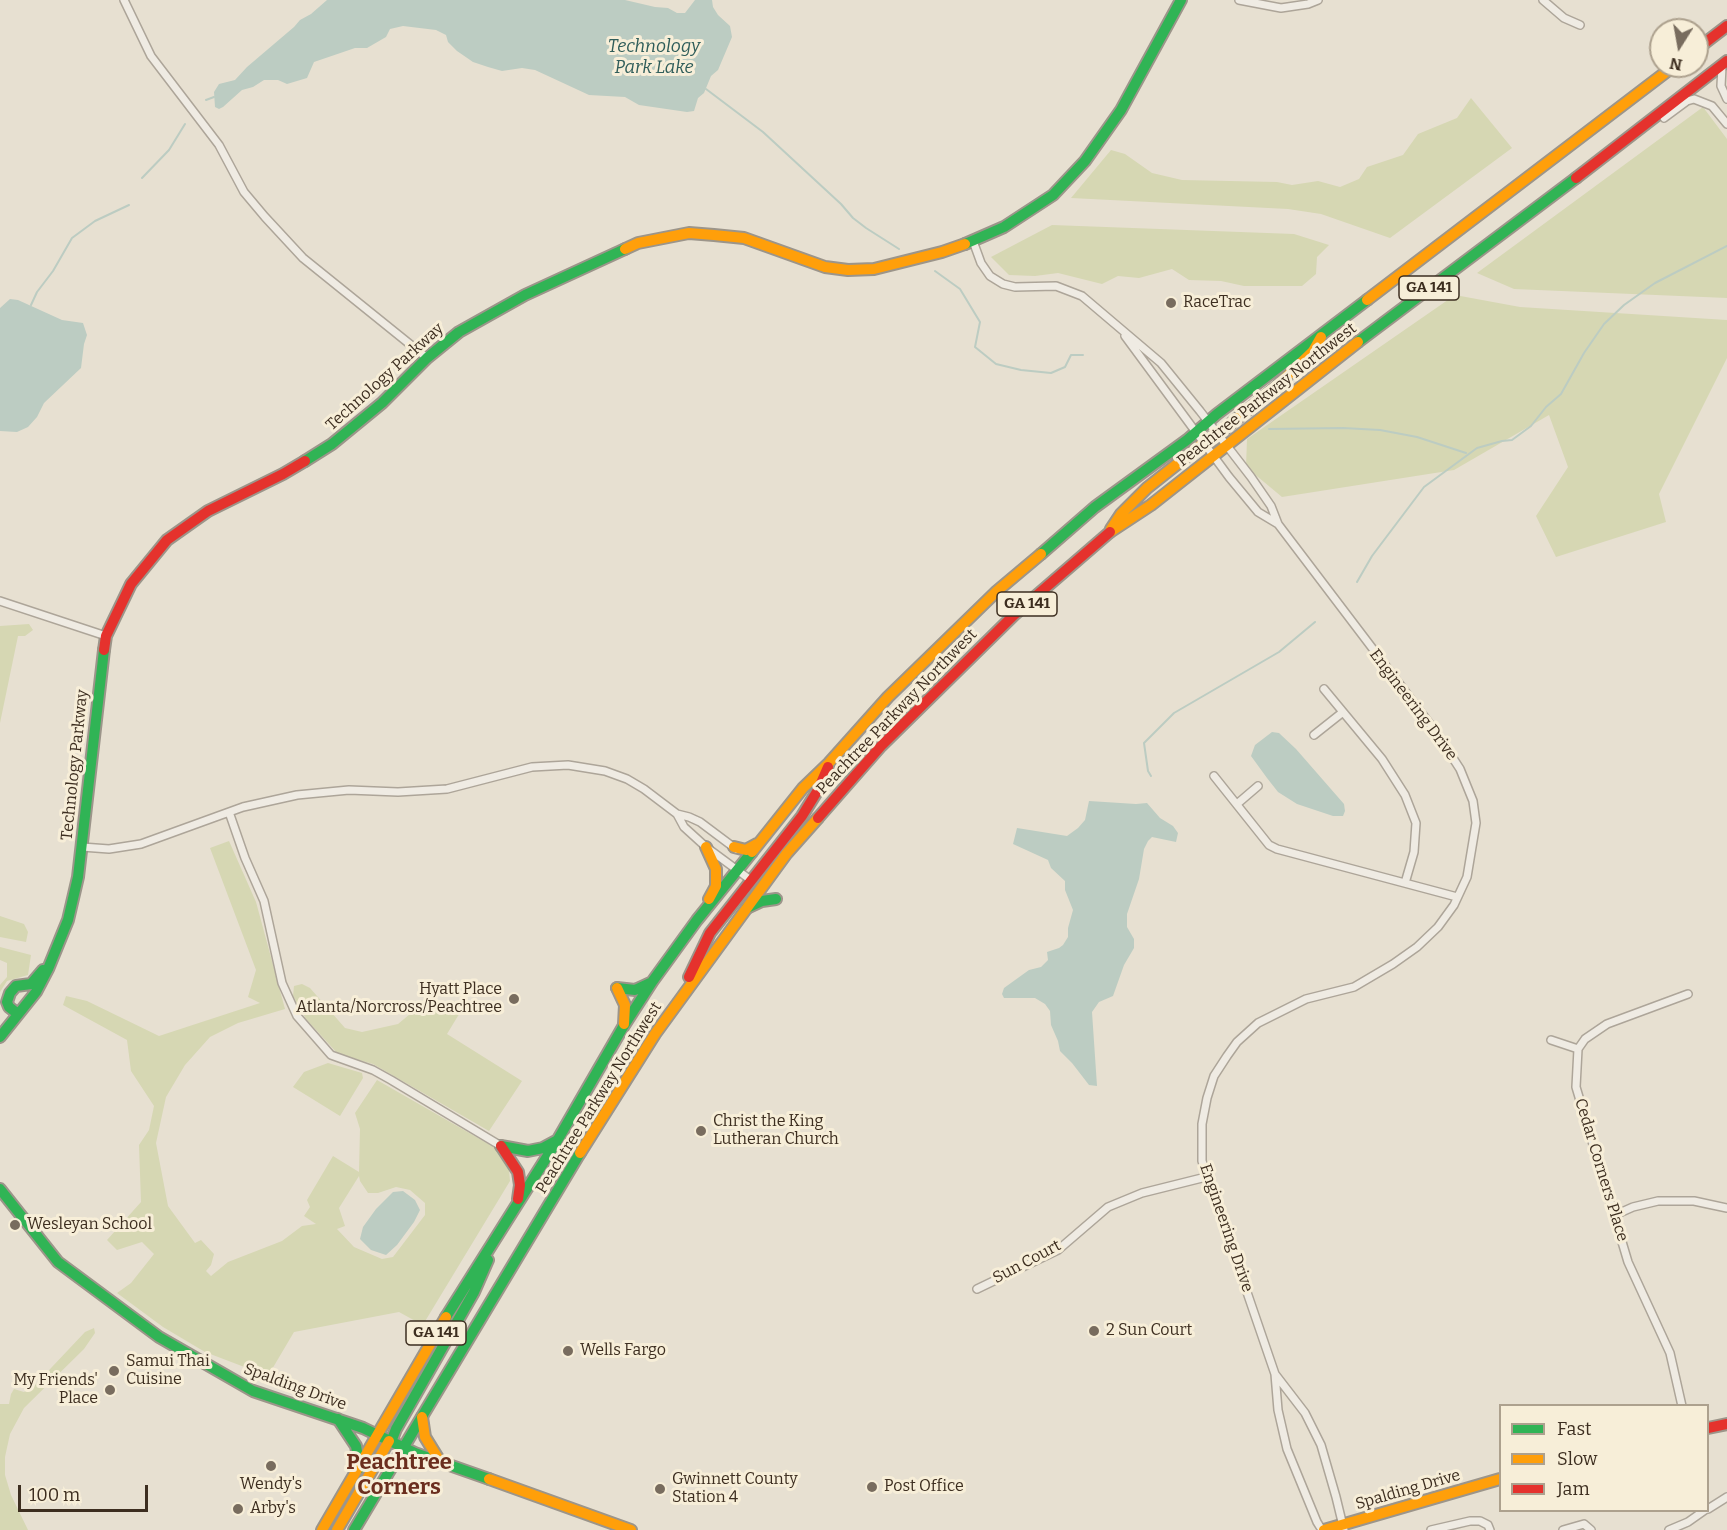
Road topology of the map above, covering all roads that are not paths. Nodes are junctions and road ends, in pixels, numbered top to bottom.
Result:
1 (124, 0) edge
2 (1181, 0) edge
3 (1239, 0) edge
4 (1318, 0) edge
5 (1543, 0) edge
6 (1580, 25) dead end
7 (1727, 26) edge
8 (1709, 40) edge
9 (1724, 62) edge
10 (1658, 78) edge
11 (1727, 99) edge
12 (1727, 124) edge
13 (1631, 137) junction
14 (973, 241) junction
15 (1118, 326) junction
16 (1323, 334) junction
17 (427, 358) junction
18 (1208, 421) junction
19 (1197, 432) junction
20 (1217, 433) junction
21 (1205, 443) junction
22 (1226, 446) junction
23 (1214, 455) junction
24 (1278, 524) junction
25 (1109, 533) junction
26 (0, 602) edge
27 (106, 636) junction
28 (1324, 689) dead end
29 (1343, 712) junction
30 (1314, 735) dead end
31 (829, 763) junction
32 (1214, 776) dead end
33 (1258, 786) dead end
34 (1237, 804) junction
35 (229, 812) junction
36 (677, 814) junction
37 (760, 841) junction
38 (82, 847) junction
39 (706, 847) junction
40 (734, 847) junction
41 (748, 859) junction
42 (759, 869) junction
43 (738, 871) junction
44 (769, 877) junction
45 (751, 880) junction
46 (1405, 883) junction
47 (761, 888) junction
48 (1457, 897) junction
49 (776, 898) dead end
50 (744, 910) junction
51 (697, 920) junction
52 (51, 962) junction
53 (652, 982) junction
54 (685, 991) junction
55 (1688, 994) dead end
56 (18, 1014) junction
57 (622, 1027) junction
58 (0, 1037) edge
59 (1551, 1040) dead end
60 (1578, 1049) junction
61 (557, 1141) junction
62 (501, 1146) junction
63 (1206, 1177) junction
64 (0, 1189) edge
65 (517, 1203) junction
66 (1727, 1208) edge
67 (1615, 1215) junction
68 (498, 1233) junction
69 (976, 1289) dead end
70 (1275, 1374) junction
71 (1682, 1404) edge
72 (422, 1417) junction
73 (338, 1419) junction
74 (1727, 1424) edge
75 (1709, 1428) edge
76 (377, 1435) junction
77 (390, 1441) junction
78 (404, 1448) junction
79 (441, 1463) junction
80 (360, 1468) junction
81 (1499, 1479) edge
82 (1727, 1497) edge
83 (1709, 1508) edge
84 (1703, 1512) edge
85 (1343, 1527) edge
86 (322, 1530) edge
87 (337, 1530) edge
88 (354, 1530) edge
89 (632, 1530) edge
90 (1323, 1530) edge
91 (1431, 1530) edge
92 (1490, 1530) edge
93 (1563, 1530) edge
94 (1591, 1530) edge
95 (1669, 1530) edge

1 - 17 street
2 - 14 main road, Technology Parkway
3 - 4 street
5 - 6 street
7 - 8 main road
9 - 11 street
9 - 13 main road, Peachtree Parkway Northwest / GA 141
10 - 16 main road, Peachtree Parkway Northwest / GA 141
12 - 13 street
13 - 22 main road, Peachtree Parkway Northwest / GA 141
14 - 15 street, Engineering Drive
14 - 17 main road, Technology Parkway
15 - 18 street, Engineering Drive
15 - 19 street, Engineering Drive
16 - 18 main road, Peachtree Parkway Northwest / GA 141
16 - 20 main road
17 - 27 main road, Technology Parkway
18 - 19 main road, Peachtree Parkway Northwest / GA 141
18 - 20 street, Engineering Drive
19 - 21 street, Engineering Drive
19 - 31 main road, Peachtree Parkway Northwest / GA 141
20 - 21 main road
20 - 22 street, Engineering Drive
21 - 23 street, Engineering Drive
21 - 25 main road
22 - 23 main road, Peachtree Parkway Northwest / GA 141
22 - 24 street, Engineering Drive
23 - 24 street, Engineering Drive
23 - 25 main road, Peachtree Parkway Northwest / GA 141
24 - 48 street, Engineering Drive
25 - 44 main road, Peachtree Parkway Northwest / GA 141
26 - 27 street
27 - 38 main road, Technology Parkway
28 - 29 street
29 - 30 street
29 - 46 street
31 - 37 main road, Peachtree Parkway Northwest / GA 141
31 - 42 main road
32 - 34 street
33 - 34 street
34 - 46 street
35 - 36 street
35 - 38 street
35 - 62 street
36 - 39 street
36 - 40 street
37 - 40 main road
37 - 41 main road, Peachtree Parkway Northwest / GA 141
38 - 52 main road, Technology Parkway
39 - 43 street
39 - 51 main road
40 - 41 street
41 - 42 street
41 - 43 main road, Peachtree Parkway Northwest / GA 141
42 - 44 street
42 - 45 main road
43 - 45 street
43 - 51 main road, Peachtree Parkway Northwest / GA 141
44 - 47 main road, Peachtree Parkway Northwest / GA 141
45 - 47 street
45 - 54 main road
46 - 48 street
47 - 50 main road, Peachtree Parkway Northwest / GA 141
48 - 63 street, Engineering Drive
49 - 50 main road
50 - 54 main road, Peachtree Parkway Northwest / GA 141
51 - 53 main road, Peachtree Parkway Northwest / GA 141
52 - 56 main road, Technology Parkway
52 - 56 main road
53 - 57 main road, Peachtree Parkway Northwest / GA 141
53 - 57 main road
54 - 72 main road, Peachtree Parkway Northwest / GA 141
55 - 60 street
56 - 58 main road, Technology Parkway
57 - 61 main road, Peachtree Parkway Northwest / GA 141
59 - 60 street
60 - 67 street, Cedar Corners Place
61 - 62 main road
61 - 65 main road, Peachtree Parkway Northwest / GA 141
62 - 65 main road
63 - 69 street, Sun Court
63 - 70 street, Engineering Drive
64 - 73 main road, Spalding Drive
65 - 68 main road, Peachtree Parkway Northwest / GA 141
66 - 67 street
67 - 71 street, Cedar Corners Place
68 - 76 main road, Peachtree Parkway Northwest / GA 141
68 - 77 main road
70 - 85 street, Engineering Drive
70 - 90 street, Engineering Drive
72 - 78 main road, Peachtree Parkway Northwest / GA 141
72 - 79 main road
73 - 76 main road, Spalding Drive
73 - 80 main road
74 - 75 main road
76 - 77 main road, Spalding Drive
76 - 80 main road, Peachtree Parkway Northwest / GA 141
77 - 78 main road, Spalding Drive
77 - 87 main road
78 - 79 main road, Spalding Drive
78 - 88 main road, Peachtree Parkway Northwest / GA 141
79 - 89 main road, Spalding Drive
80 - 86 main road, Peachtree Parkway Northwest / GA 141
81 - 85 main road, Spalding Drive
82 - 83 street
84 - 95 street
85 - 90 main road, Spalding Drive
91 - 92 street
93 - 94 street

